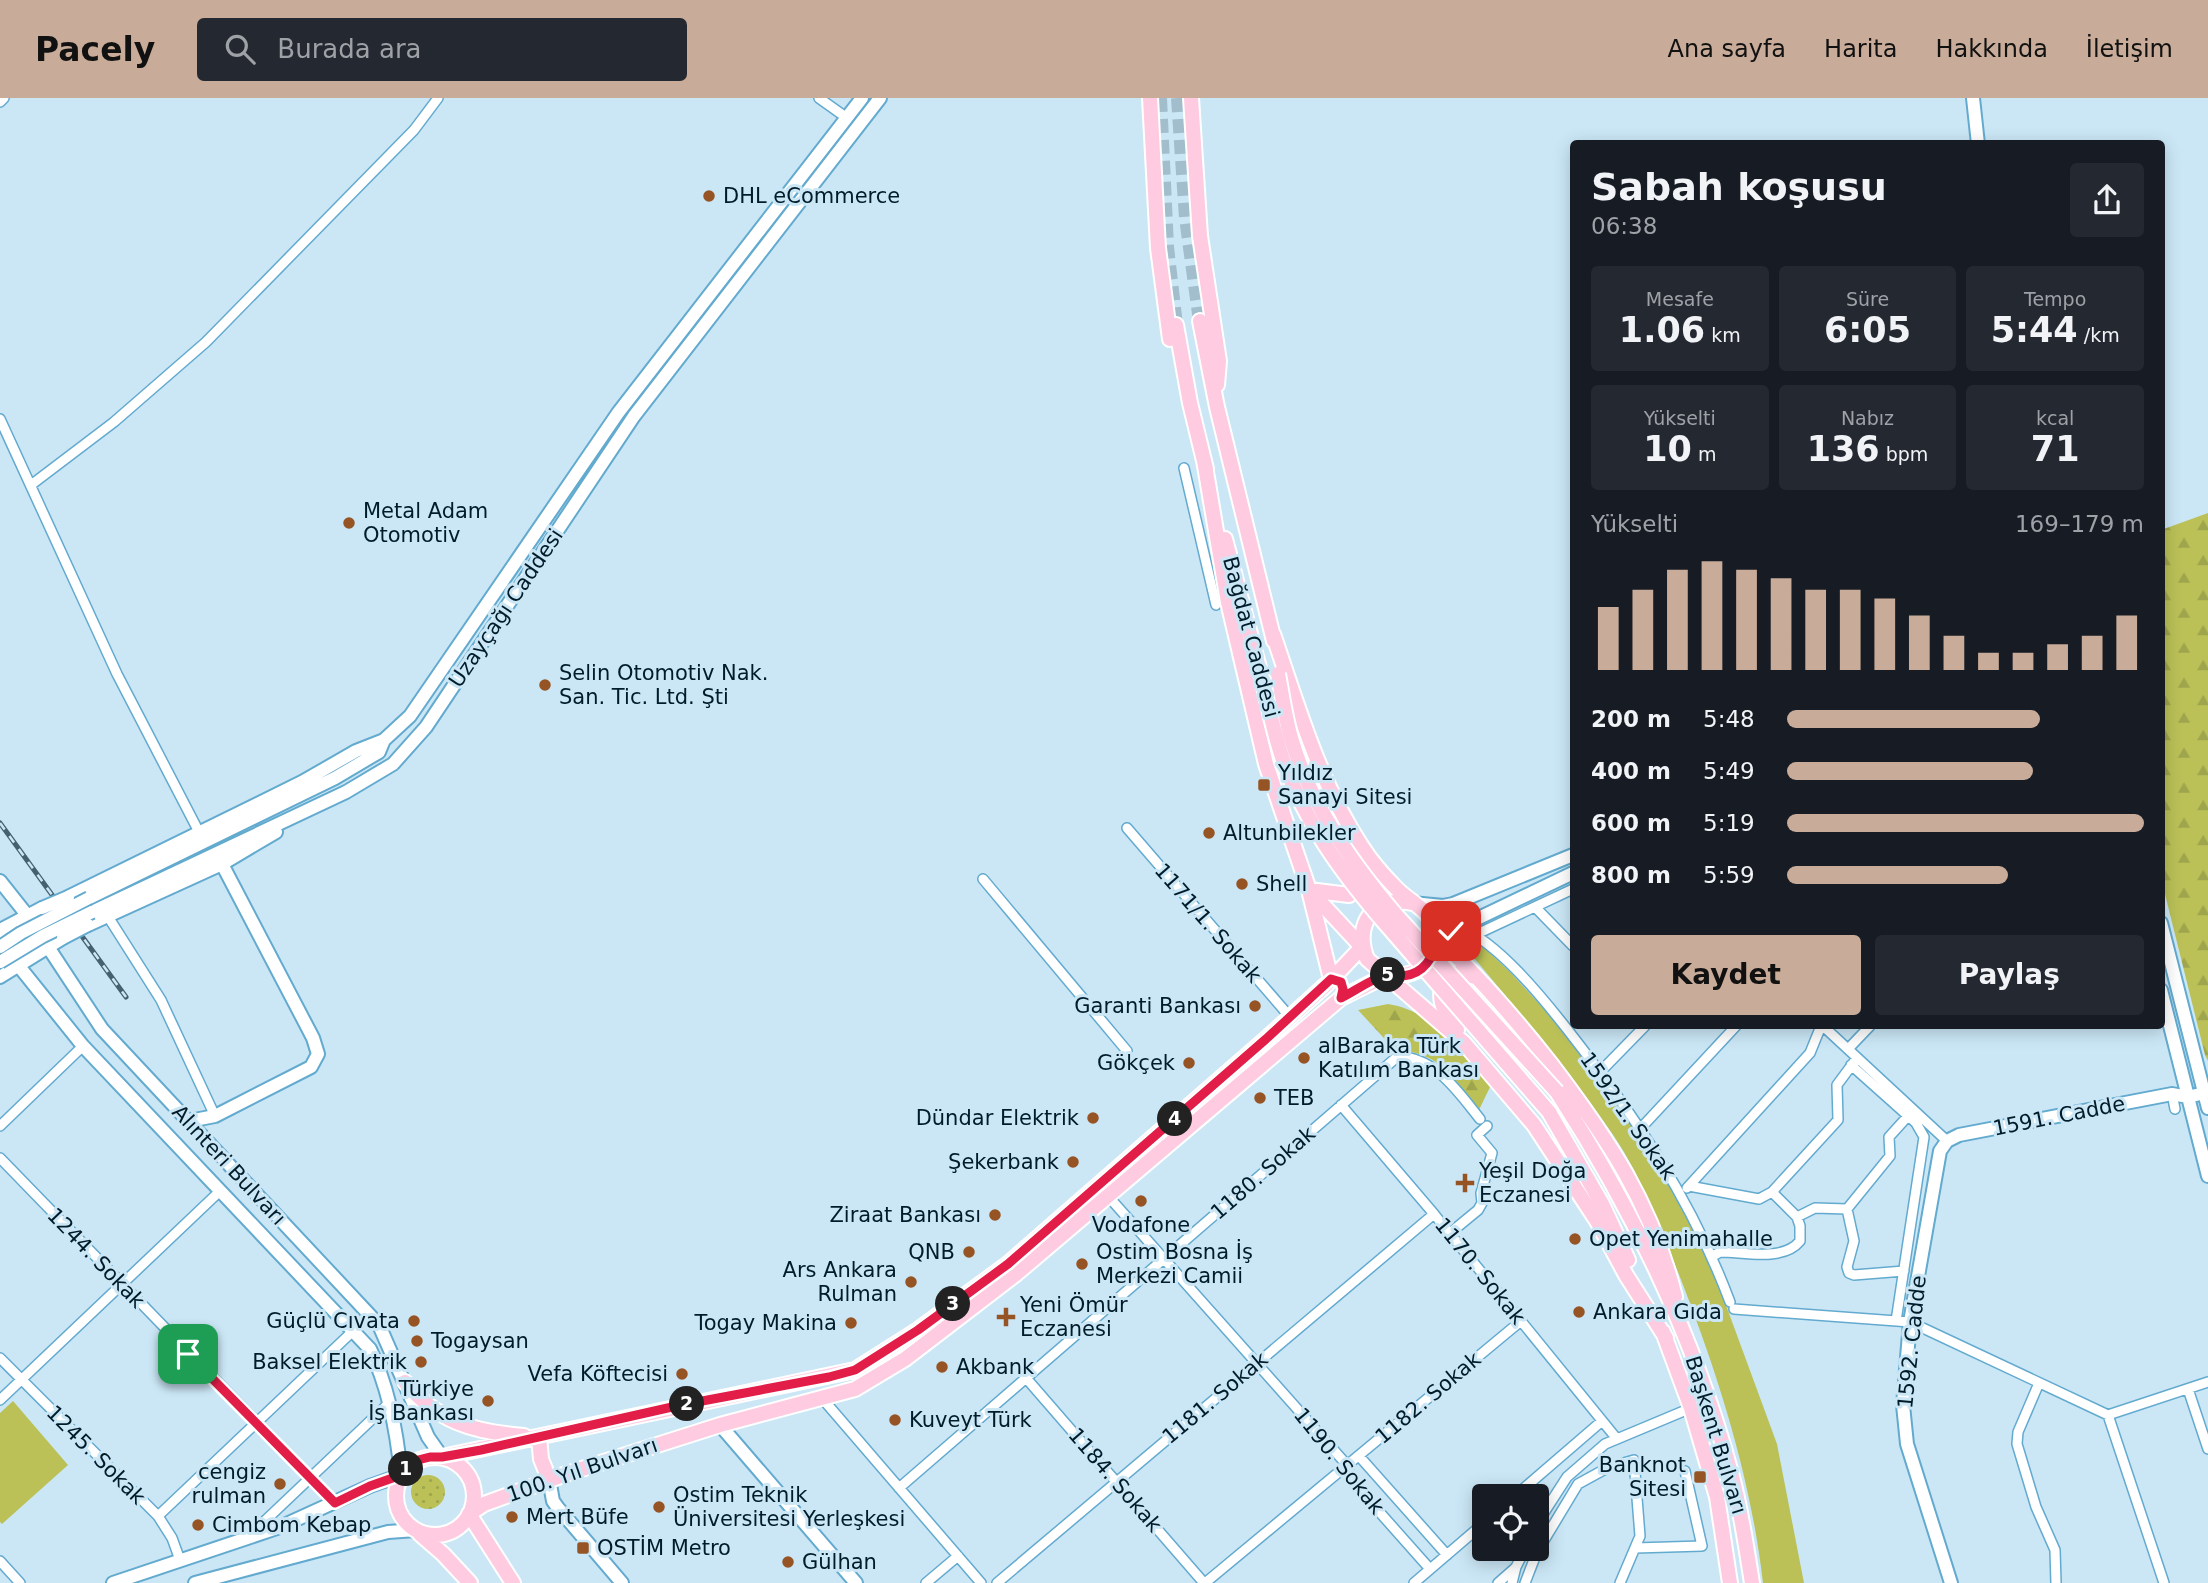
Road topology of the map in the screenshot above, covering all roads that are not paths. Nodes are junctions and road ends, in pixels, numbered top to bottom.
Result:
1 (4, 98) edge
2 (438, 98) edge
3 (819, 98) edge
4 (862, 98) edge
5 (880, 98) edge
6 (1150, 98) edge
7 (1191, 98) edge
8 (1973, 98) edge
9 (0, 102) edge
10 (847, 118) junction
11 (1978, 140) edge
12 (1200, 321) tunnel mouth
13 (1176, 325) tunnel mouth
14 (1216, 401) junction
15 (1191, 403) junction
16 (0, 419) edge
17 (1204, 460) junction
18 (1184, 468) dead end
19 (31, 485) junction
20 (1216, 605) dead end
21 (1273, 634) junction
22 (384, 740) junction
23 (321, 804) junction
24 (1127, 828) dead end
25 (199, 832) junction
26 (1367, 853) junction
27 (1570, 856) edge
28 (222, 864) junction
29 (1570, 874) edge
30 (983, 879) dead end
31 (0, 881) edge
32 (1309, 890) junction
33 (1570, 890) edge
34 (1412, 903) junction
35 (1535, 906) junction
36 (27, 915) junction
37 (107, 915) junction
38 (1390, 919) junction
39 (1460, 927) junction
40 (0, 930) edge
41 (1477, 934) junction
42 (0, 936) edge
43 (2165, 937) edge
44 (1570, 943) edge
45 (0, 947) edge
46 (47, 947) junction
47 (1362, 947) junction
48 (1427, 949) junction
49 (0, 962) edge
50 (18, 965) junction
51 (1387, 975) junction
52 (0, 977) edge
53 (1475, 977) junction
54 (1331, 979) junction
55 (1341, 998) junction
56 (2165, 1005) edge
57 (1290, 1017) junction
58 (1642, 1029) edge
59 (1733, 1029) edge
60 (1821, 1029) edge
61 (1825, 1029) edge
62 (1867, 1029) edge
63 (1464, 1043) junction
64 (83, 1046) junction
65 (1848, 1049) junction
66 (1126, 1051) dead end
67 (1854, 1061) junction
68 (1600, 1072) junction
69 (2204, 1077) edge
70 (2185, 1082) junction
71 (2206, 1093) edge
72 (2172, 1094) junction
73 (2188, 1097) junction
74 (1341, 1105) junction
75 (2208, 1108) edge
76 (2175, 1109) dead end
77 (215, 1116) junction
78 (1908, 1116) junction
79 (189, 1121) junction
80 (0, 1126) edge
81 (1641, 1128) junction
82 (202, 1135) junction
83 (1947, 1141) junction
84 (0, 1158) edge
85 (2208, 1176) edge
86 (1689, 1186) junction
87 (220, 1191) junction
88 (1772, 1192) junction
89 (1682, 1194) junction
90 (1108, 1196) junction
91 (1847, 1209) junction
92 (1434, 1213) junction
93 (1797, 1217) junction
94 (1450, 1233) junction
95 (1713, 1256) junction
96 (1164, 1259) junction
97 (1904, 1271) junction
98 (121, 1285) junction
99 (1521, 1321) junction
100 (1896, 1321) junction
101 (1910, 1322) junction
102 (1683, 1329) junction
103 (353, 1331) junction
104 (1666, 1338) junction
105 (0, 1358) edge
106 (1256, 1363) junction
107 (1026, 1378) junction
108 (21, 1379) junction
109 (405, 1382) junction
110 (2208, 1382) edge
111 (2039, 1383) junction
112 (2188, 1389) junction
113 (821, 1397) junction
114 (0, 1399) edge
115 (388, 1404) junction
116 (1691, 1408) junction
117 (2108, 1415) junction
118 (1602, 1421) junction
119 (256, 1423) junction
120 (720, 1425) junction
121 (539, 1437) junction
122 (1617, 1439) junction
123 (2208, 1449) edge
124 (1359, 1456) junction
125 (442, 1457) junction
126 (1347, 1465) junction
127 (1685, 1471) dead end
128 (401, 1475) junction
129 (310, 1478) junction
130 (549, 1479) junction
131 (1116, 1482) junction
132 (1529, 1484) edge
133 (899, 1488) junction
134 (335, 1503) junction
135 (1549, 1505) edge
136 (469, 1514) junction
137 (158, 1516) junction
138 (416, 1530) junction
139 (1472, 1533) edge
140 (246, 1538) junction
141 (1634, 1548) junction
142 (1447, 1555) junction
143 (958, 1556) junction
144 (180, 1560) junction
145 (0, 1561) edge
146 (1519, 1561) edge
147 (1516, 1567) junction
148 (1430, 1569) junction
149 (17, 1580) edge
150 (26, 1583) edge
151 (113, 1583) edge
152 (195, 1583) edge
153 (470, 1583) edge
154 (513, 1583) edge
155 (622, 1583) edge
156 (856, 1583) edge
157 (926, 1583) edge
158 (981, 1583) edge
159 (997, 1583) edge
160 (1205, 1583) edge
161 (1414, 1583) edge
162 (1498, 1583) edge
163 (1512, 1583) edge
164 (1525, 1583) edge
165 (1620, 1583) edge
166 (1730, 1583) edge
167 (1752, 1583) edge
168 (1951, 1583) edge
169 (2056, 1583) edge
170 (2164, 1583) edge

1 - 9 street
2 - 19 street
3 - 10 street
4 - 10 main road, Uzayçağı Caddesi
5 - 23 main road, Uzayçağı Caddesi
6 - 15 main road
7 - 14 main road
8 - 11 main road
10 - 22 main road, Uzayçağı Caddesi
12 - 14 main road, Bağdat Caddesi
13 - 15 main road, Bağdat Caddesi
14 - 21 main road, Bağdat Caddesi
15 - 17 main road, Bağdat Caddesi
16 - 19 street
17 - 32 main road
17 - 38 main road, Bağdat Caddesi, bridge
18 - 20 street
19 - 25 street
21 - 26 main road
21 - 38 main road, Bağdat Caddesi, bridge
22 - 25 main road
22 - 45 main road, Uzayçağı Caddesi, bridge
23 - 28 main road
23 - 49 main road, Uzayçağı Caddesi, bridge
24 - 57 street, 1171/1. Sokak
25 - 36 main road, bridge
26 - 32 main road
26 - 34 main road
27 - 34 main road
28 - 37 main road
28 - 77 main road
29 - 39 main road
30 - 66 street
31 - 36 main road, Alınteri Bulvarı
32 - 47 main road
32 - 54 main road
33 - 35 street
34 - 47 main road
34 - 48 main road
35 - 41 street
35 - 44 street
36 - 40 main road
36 - 46 main road, Alınteri Bulvarı
37 - 46 main road, bridge
37 - 77 street
38 - 48 main road
39 - 41 street, 1592/1. Sokak
39 - 48 main road
41 - 68 street, 1592/1. Sokak
42 - 50 main road, Alınteri Bulvarı
43 - 69 main road
46 - 50 main road
46 - 79 main road, Alınteri Bulvarı
47 - 51 main road
47 - 54 main road, 100. Yıl Bulvarı
48 - 51 main road, 100. Yıl Bulvarı
48 - 53 main road
48 - 102 main road, Başkent Bulvarı, bridge
48 - 104 main road, Başkent Bulvarı, bridge
50 - 52 main road
50 - 64 main road, Alınteri Bulvarı
51 - 55 main road, 100. Yıl Bulvarı
51 - 63 main road
53 - 63 main road
53 - 102 main road
54 - 55 main road
54 - 57 main road, 100. Yıl Bulvarı
55 - 90 main road, 100. Yıl Bulvarı
56 - 70 main road
57 - 121 main road, 100. Yıl Bulvarı
58 - 68 street
59 - 81 street
60 - 86 street
61 - 65 street
62 - 65 street
63 - 104 main road
64 - 80 street
64 - 87 main road, Alınteri Bulvarı
65 - 67 street
67 - 78 street
67 - 83 street
67 - 88 street
68 - 81 street, 1592/1. Sokak
69 - 70 main road
69 - 71 main road
70 - 72 main road
70 - 73 main road
71 - 73 main road
71 - 75 main road
72 - 73 main road
72 - 76 street
72 - 83 main road, 1591. Cadde
73 - 85 main road
74 - 92 street, 1170. Sokak
74 - 94 street, 1180. Sokak
74 - 96 street, 1180. Sokak
77 - 79 main road
77 - 82 main road
78 - 91 street
78 - 97 street
79 - 82 main road, Alınteri Bulvarı
81 - 89 street, 1592/1. Sokak
82 - 109 main road, Alınteri Bulvarı
83 - 101 main road, 1592. Cadde
84 - 98 street, 1244. Sokak
86 - 88 street
86 - 89 street
87 - 98 street
87 - 103 main road, Alınteri Bulvarı
88 - 93 street
89 - 95 street, 1592/1. Sokak
90 - 96 street, 1190. Sokak
90 - 113 main road, 100. Yıl Bulvarı
91 - 93 street
91 - 97 street
92 - 94 street, 1170. Sokak
92 - 106 street, 1181. Sokak
93 - 95 street
94 - 99 street, 1170. Sokak
95 - 100 street, 1592/1. Sokak
96 - 106 street, 1190. Sokak
96 - 107 street, 1180. Sokak
97 - 100 street
98 - 108 street
98 - 119 street, 1244. Sokak
99 - 118 street, 1170. Sokak
99 - 124 street, 1182. Sokak
100 - 101 street
101 - 111 street
101 - 168 main road, 1592. Cadde
102 - 167 main road, Başkent Bulvarı
103 - 115 main road, Alınteri Bulvarı
103 - 119 street
104 - 116 main road, Başkent Bulvarı
105 - 108 street, 1245. Sokak
106 - 126 street, 1190. Sokak
106 - 131 street, 1181. Sokak
107 - 131 street, 1184. Sokak
107 - 133 street, 1180. Sokak
108 - 114 street
108 - 137 street, 1245. Sokak
109 - 121 main road
109 - 125 main road, Alınteri Bulvarı
110 - 112 street
111 - 117 street
111 - 169 street
112 - 117 street
112 - 123 street
113 - 120 main road, 100. Yıl Bulvarı
113 - 133 street
115 - 128 main road, Alınteri Bulvarı
115 - 129 street
116 - 122 street
116 - 166 main road, Başkent Bulvarı
117 - 170 street
118 - 122 street, 1170. Sokak
118 - 132 street
119 - 129 street, 1244. Sokak
119 - 137 street
120 - 130 main road, 100. Yıl Bulvarı
120 - 156 main road
121 - 125 main road, 100. Yıl Bulvarı
121 - 130 main road
122 - 135 street
124 - 126 street, 1182. Sokak
124 - 142 street
125 - 128 main road
125 - 136 main road
126 - 148 street, 1190. Sokak
126 - 160 street, 1182. Sokak
127 - 141 street
128 - 134 main road
128 - 138 main road
129 - 134 street, 1244. Sokak
129 - 140 street
130 - 136 main road, 100. Yıl Bulvarı
130 - 155 main road
131 - 159 street, 1181. Sokak
131 - 160 street, 1184. Sokak
133 - 143 street
134 - 140 main road
136 - 138 main road
136 - 154 main road
137 - 144 street, 1245. Sokak
138 - 152 main road
138 - 153 main road
139 - 142 street
140 - 144 main road
141 - 164 street
141 - 165 street
142 - 148 street
143 - 157 street
143 - 158 street
144 - 151 main road
145 - 149 street
146 - 147 street
147 - 162 street
147 - 163 street
148 - 161 street
149 - 150 street

